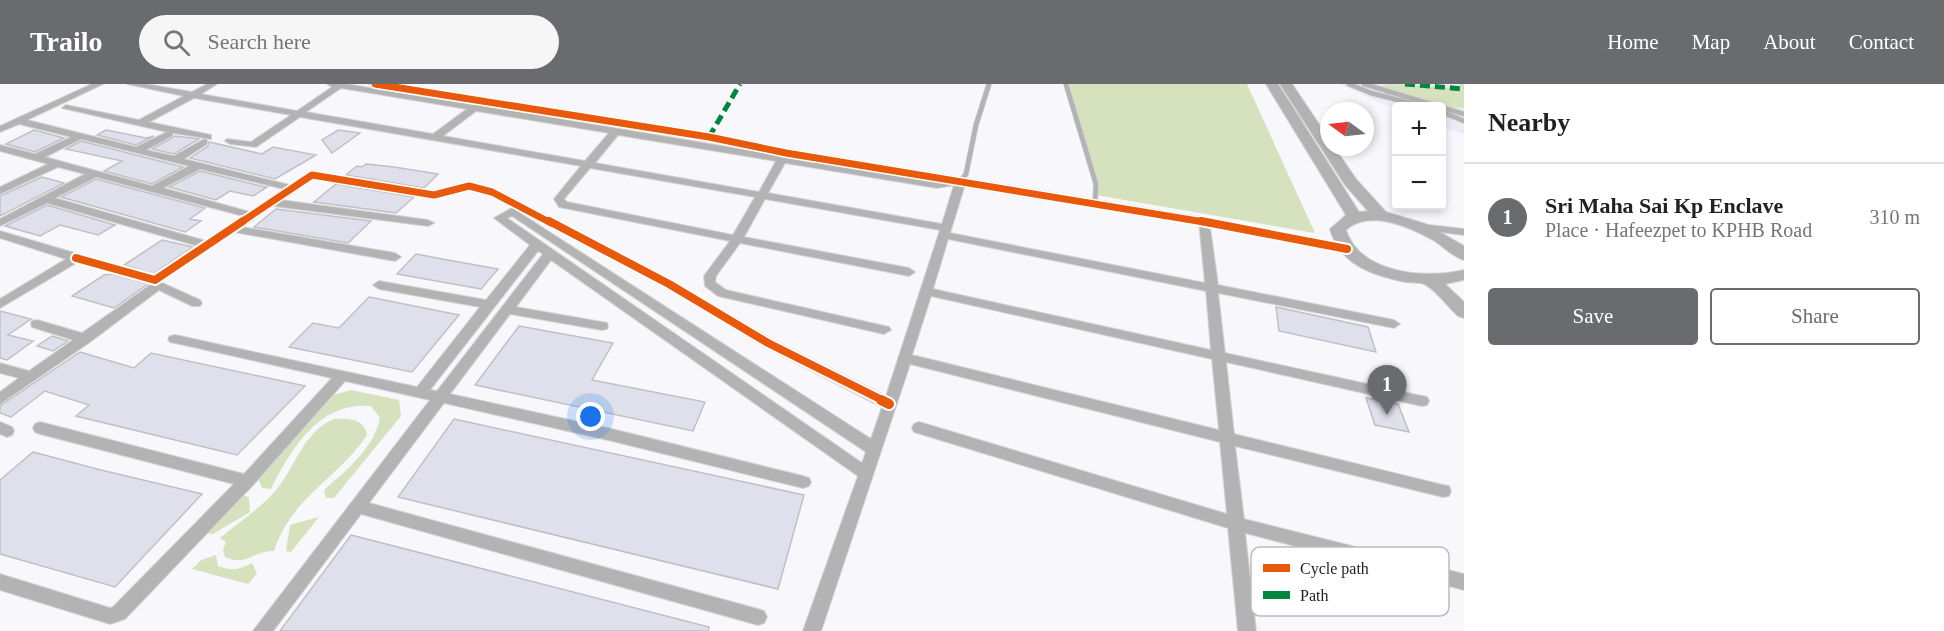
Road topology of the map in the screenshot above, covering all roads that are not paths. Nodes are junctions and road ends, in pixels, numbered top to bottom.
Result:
1 (99, 84) edge
2 (131, 84) edge
3 (213, 84) edge
4 (375, 84) edge
5 (989, 84) edge
6 (1066, 84) edge
7 (1272, 84) edge
8 (1286, 84) edge
9 (1349, 84) edge
10 (1364, 84) edge
11 (335, 85) edge
12 (192, 95) junction
13 (1406, 102) edge
14 (1417, 102) edge
15 (480, 104) junction
16 (66, 108) dead end
17 (1446, 111) edge
18 (1446, 112) edge
19 (1464, 114) edge
20 (296, 115) junction
21 (18, 121) junction
22 (1464, 121) edge
23 (139, 124) junction
24 (0, 129) edge
25 (616, 131) junction
26 (649, 132) junction
27 (169, 134) dead end
28 (81, 136) junction
29 (434, 138) junction
30 (230, 141) dead end
31 (0, 148) edge
32 (138, 150) junction
33 (37, 157) junction
34 (176, 159) junction
35 (782, 160) junction
36 (57, 163) junction
37 (199, 165) junction
38 (588, 165) junction
39 (95, 173) junction
40 (961, 181) junction
41 (2, 188) edge
42 (291, 188) junction
43 (154, 189) junction
44 (763, 194) junction
45 (45, 199) junction
46 (269, 202) junction
47 (1095, 203) junction
48 (250, 215) junction
49 (1355, 217) junction
50 (1382, 217) junction
51 (1205, 222) junction
52 (0, 223) edge
53 (428, 223) dead end
54 (1421, 227) junction
55 (231, 228) junction
56 (1464, 231) edge
57 (946, 232) junction
58 (0, 234) edge
59 (736, 240) junction
60 (207, 244) junction
61 (537, 244) junction
62 (1347, 249) junction
63 (550, 253) junction
64 (1464, 255) edge
65 (395, 257) dead end
66 (76, 258) junction
67 (909, 272) dead end
68 (157, 282) junction
69 (1432, 282) junction
70 (1460, 282) edge
71 (379, 285) dead end
72 (1213, 288) junction
73 (926, 291) junction
74 (196, 303) dead end
75 (0, 304) edge
76 (489, 305) junction
77 (506, 309) junction
78 (1464, 312) edge
79 (37, 324) dead end
80 (1394, 324) dead end
81 (602, 326) dead end
82 (884, 330) dead end
83 (85, 339) junction
84 (175, 339) dead end
85 (1220, 355) junction
86 (904, 358) junction
87 (0, 368) edge
88 (342, 376) junction
89 (31, 377) junction
90 (419, 394) junction
91 (438, 398) junction
92 (0, 399) edge
93 (1422, 401) dead end
94 (889, 404) junction
95 (40, 428) dead end
96 (919, 428) dead end
97 (1229, 440) junction
98 (874, 449) junction
99 (865, 473) junction
100 (247, 481) junction
101 (803, 482) dead end
102 (1443, 491) dead end
103 (356, 506) junction
104 (1236, 524) junction
105 (1326, 547) edge
106 (1449, 578) edge
107 (0, 582) edge
108 (1464, 582) edge
109 (758, 617) dead end
110 (262, 631) edge
111 (812, 631) edge
112 (1247, 631) edge

1 - 21 street
2 - 12 street
3 - 12 street
4 - 15 street
5 - 40 lane
6 - 47 lane
7 - 49 main road
8 - 50 main road
9 - 13 lane
10 - 14 lane
11 - 15 street
11 - 20 street
12 - 20 street
12 - 23 street
15 - 25 street
15 - 26 street
15 - 29 street
16 - 23 street
17 - 19 lane
18 - 22 lane
20 - 29 street
20 - 30 street
21 - 24 street
21 - 28 street
23 - 34 street
25 - 26 street
25 - 38 street
26 - 35 street
26 - 40 street
27 - 32 street
28 - 32 street
28 - 33 street
29 - 38 street
31 - 33 street
32 - 34 street
33 - 36 street
34 - 37 street
35 - 40 street
35 - 44 street
36 - 39 street
36 - 41 street
37 - 42 street
37 - 43 street
38 - 44 street
38 - 59 street
39 - 43 street
39 - 45 street
40 - 47 street
40 - 57 street
42 - 46 street
42 - 94 street
43 - 48 street
44 - 57 street
44 - 59 street
45 - 52 street
45 - 60 street
46 - 48 street
46 - 53 street
47 - 51 street
48 - 55 street
49 - 50 main road
49 - 62 main road
50 - 54 main road
51 - 62 street
51 - 72 street
54 - 56 street
54 - 64 main road
55 - 60 street
55 - 65 street
57 - 72 street
57 - 73 street
58 - 66 street
59 - 67 street
59 - 82 street
60 - 68 street
61 - 63 street
61 - 76 street
61 - 98 street
62 - 69 main road
63 - 77 street
63 - 99 street
66 - 68 street
66 - 75 street
68 - 74 street
68 - 83 street
69 - 70 main road
69 - 78 main road
71 - 76 street
72 - 80 street
72 - 85 street
73 - 85 street
73 - 86 street
76 - 90 street
77 - 81 street
77 - 91 street
79 - 83 street
83 - 89 street
84 - 88 street
85 - 93 street
85 - 97 street
86 - 94 street
86 - 97 street
87 - 89 street
88 - 90 street
88 - 100 street
89 - 92 street
90 - 91 street
91 - 101 street
91 - 103 street
94 - 98 street
95 - 100 street
96 - 104 street
97 - 102 street
97 - 104 street
98 - 99 street
99 - 111 street
100 - 107 street
103 - 109 street
103 - 110 street
104 - 105 street
104 - 112 street
106 - 108 street

